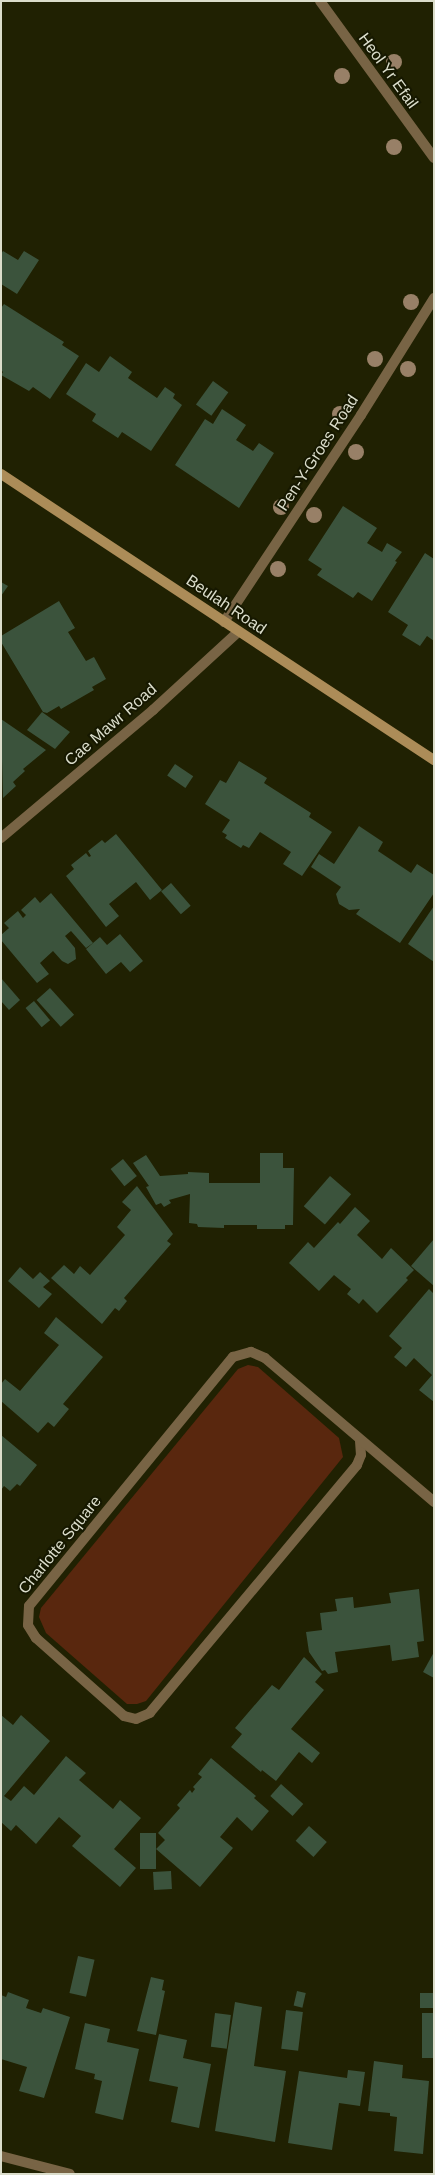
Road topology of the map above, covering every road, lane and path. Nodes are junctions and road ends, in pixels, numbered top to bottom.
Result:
1 (320, 1) edge
2 (434, 158) edge
3 (434, 298) edge
4 (1, 474) edge
5 (224, 622) junction
6 (238, 632) junction
7 (434, 760) edge
8 (1, 838) edge
9 (360, 1440) junction
10 (434, 1502) edge
11 (1, 2156) edge
12 (70, 2174) edge

1 - 2 street, Heol Yr Efail
3 - 5 street, Pen-Y-Groes Road
4 - 5 street, Beulah Road
5 - 6 street, Beulah Road
6 - 7 street, Beulah Road
6 - 8 street, Cae Mawr Road
9 - 9 street, Charlotte Square
9 - 10 street, Charlotte Square
11 - 12 street

